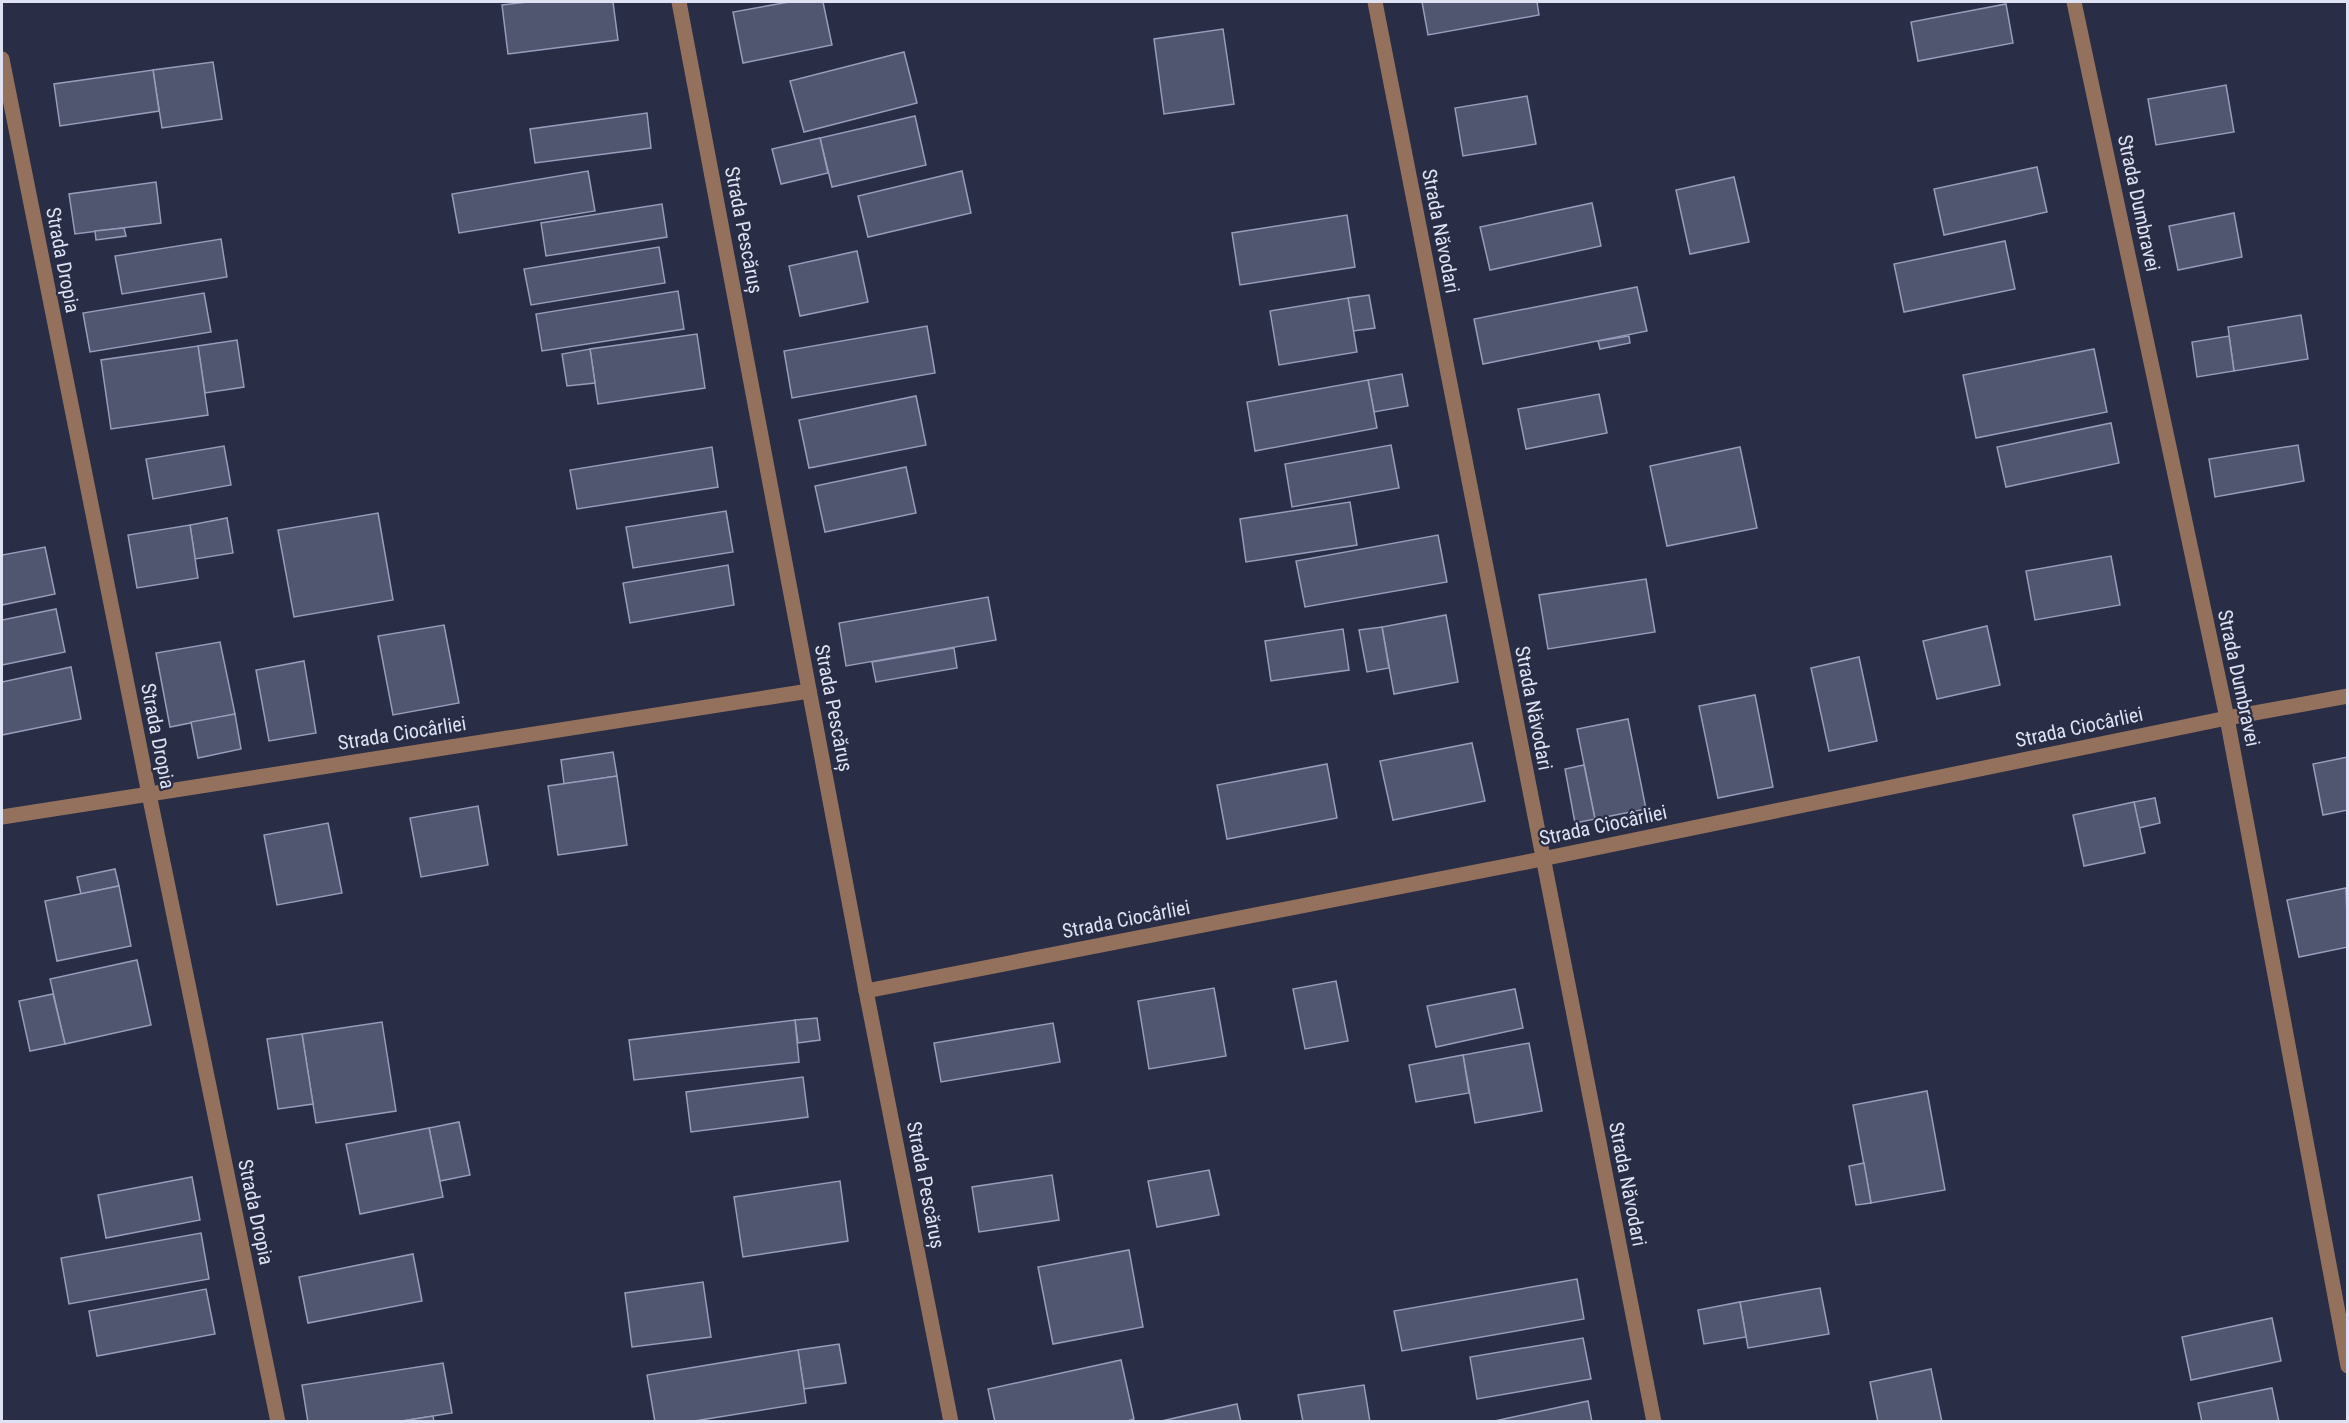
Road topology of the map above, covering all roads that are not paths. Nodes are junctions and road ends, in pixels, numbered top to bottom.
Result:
1 (679, 2) edge
2 (1375, 2) edge
3 (2074, 2) edge
4 (2, 59) edge
5 (809, 691) junction
6 (2348, 696) edge
7 (2227, 718) junction
8 (148, 794) junction
9 (2, 817) edge
10 (1542, 860) junction
11 (866, 991) junction
12 (2348, 1366) edge
13 (278, 1422) edge
14 (951, 1422) edge
15 (1654, 1422) edge

1 - 5 street, Strada Pescăruș
2 - 10 street, Strada Năvodari
3 - 7 street, Strada Dumbravei
4 - 8 street, Strada Dropia
5 - 8 street, Strada Ciocârliei
5 - 11 street, Strada Pescăruș
6 - 7 street, Strada Ciocârliei
7 - 10 street, Strada Ciocârliei
7 - 12 street, Strada Dumbravei
8 - 9 street, Strada Ciocârliei
8 - 13 street, Strada Dropia
10 - 11 street, Strada Ciocârliei
10 - 15 street, Strada Năvodari
11 - 14 street, Strada Pescăruș

